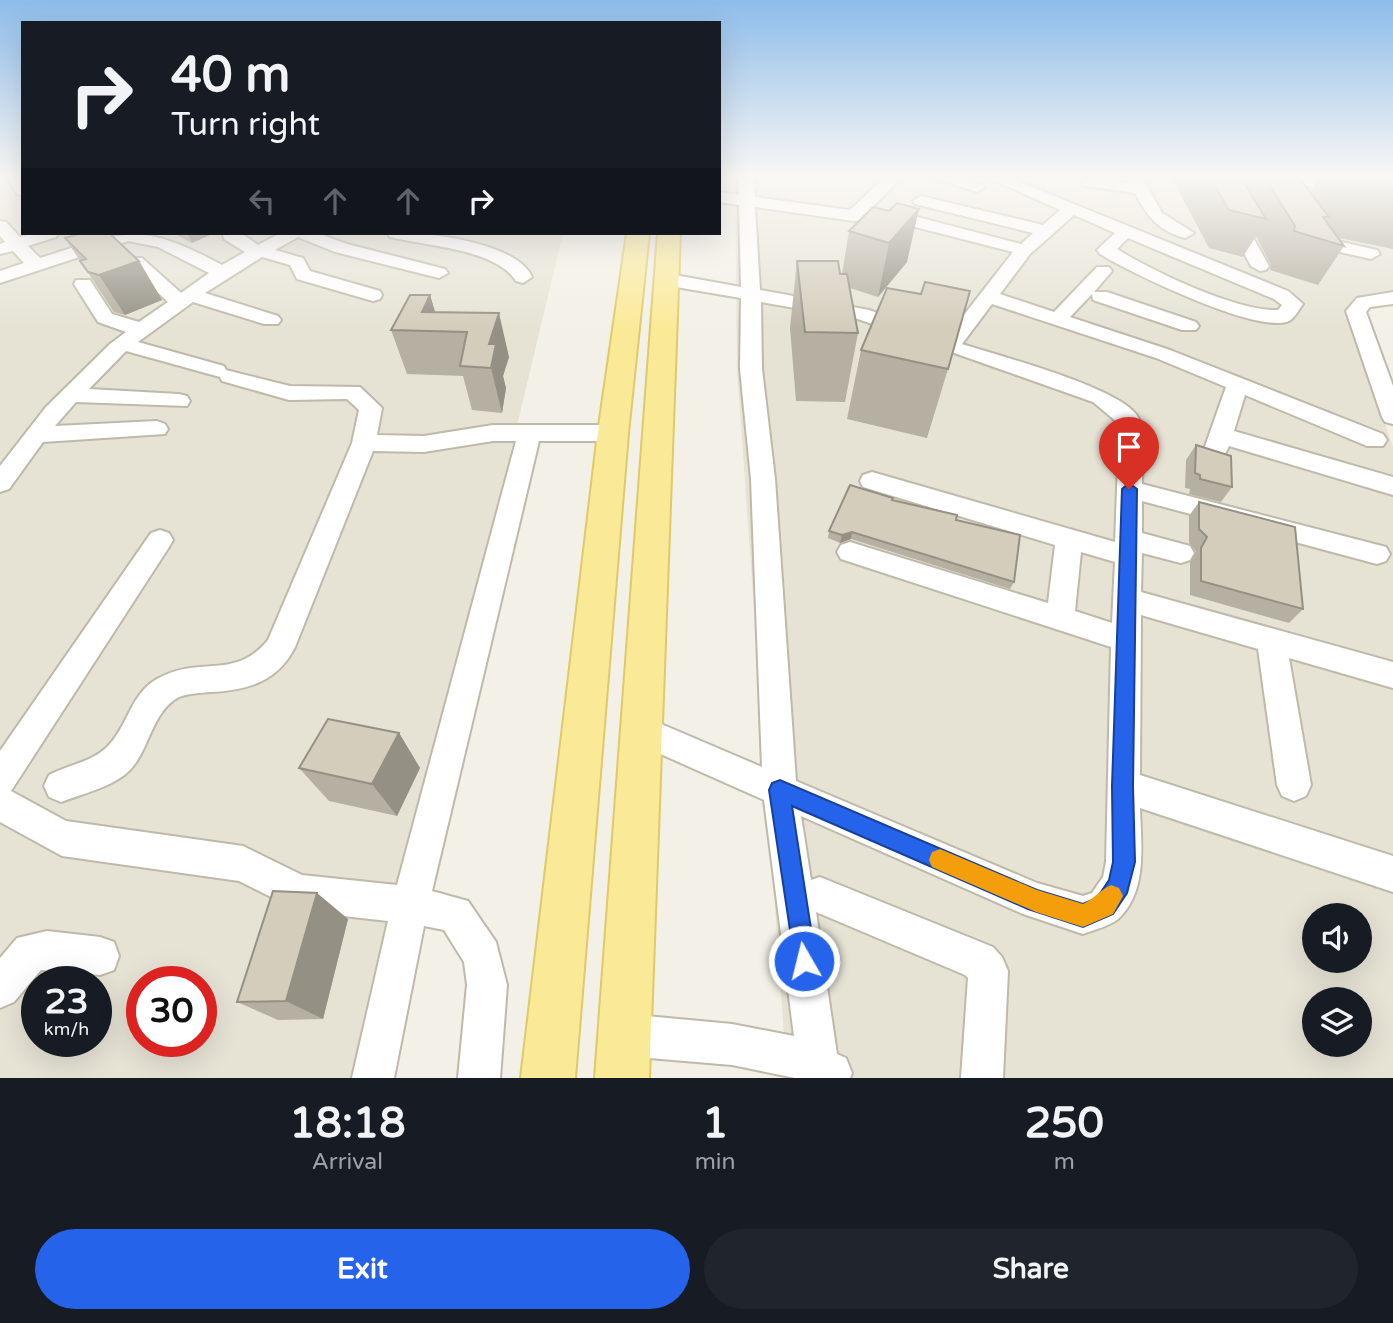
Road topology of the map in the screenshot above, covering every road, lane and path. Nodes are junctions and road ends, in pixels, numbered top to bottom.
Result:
1 (1, 228) edge
2 (748, 228) edge
3 (941, 228) edge
4 (1035, 228) edge
5 (1049, 228) edge
6 (1116, 228) edge
7 (1177, 228) edge
8 (1240, 228) edge
9 (1305, 228) edge
10 (1046, 231) junction
11 (1125, 232) junction
12 (1185, 233) dead end
13 (44, 235) edge
14 (230, 235) edge
15 (289, 235) edge
16 (308, 235) edge
17 (405, 235) edge
18 (638, 235) edge
19 (668, 235) edge
20 (7, 247) edge
21 (261, 250) junction
22 (1024, 250) junction
23 (1371, 254) dead end
24 (136, 262) edge
25 (36, 265) junction
26 (1260, 266) dead end
27 (222, 272) junction
28 (439, 273) dead end
29 (0, 277) edge
30 (523, 277) dead end
31 (664, 279) junction
32 (83, 284) edge
33 (373, 295) dead end
34 (751, 295) junction
35 (1100, 296) dead end
36 (989, 298) junction
37 (1393, 298) edge
38 (186, 299) junction
39 (1211, 301) junction
40 (1058, 319) junction
41 (271, 320) dead end
42 (1189, 326) junction
43 (143, 329) junction
44 (122, 344) junction
45 (950, 347) junction
46 (1163, 354) junction
47 (1238, 384) junction
48 (70, 396) junction
49 (179, 401) dead end
50 (1393, 417) edge
51 (157, 429) dead end
52 (612, 433) junction
53 (37, 435) junction
54 (529, 435) junction
55 (1376, 440) dead end
56 (364, 443) junction
57 (872, 481) dead end
58 (0, 483) edge
59 (1393, 486) edge
60 (1129, 489) junction
61 (1069, 538) junction
62 (160, 540) dead end
63 (1128, 547) junction
64 (850, 552) dead end
65 (1181, 553) dead end
66 (1377, 554) dead end
67 (1126, 599) junction
68 (1060, 619) junction
69 (1125, 639) junction
70 (1270, 640) junction
71 (1393, 675) edge
72 (640, 730) junction
73 (0, 779) edge
74 (1294, 785) dead end
75 (61, 786) dead end
76 (1122, 786) junction
77 (780, 790) junction
78 (0, 803) edge
79 (1393, 874) edge
80 (820, 895) dead end
81 (410, 905) junction
82 (100, 956) dead end
83 (0, 988) edge
84 (625, 1035) junction
85 (825, 1074) edge
86 (373, 1078) edge
87 (479, 1078) edge
88 (548, 1078) edge
89 (622, 1078) edge
90 (982, 1078) edge

1 - 20 street
2 - 34 street
3 - 22 street
4 - 10 street
5 - 10 street
6 - 11 street
7 - 12 street
8 - 26 street
9 - 23 street
10 - 22 street
11 - 39 street
11 - 39 street
13 - 20 street
14 - 21 street
15 - 21 street
16 - 28 street
17 - 30 street
18 - 52 main road
19 - 31 main road
20 - 25 street
21 - 27 street
21 - 33 street
22 - 36 street
24 - 38 street
25 - 27 street
25 - 29 street
27 - 38 street
31 - 34 street
31 - 72 main road
32 - 43 street
34 - 45 street
34 - 77 street
35 - 42 street
36 - 40 street
36 - 45 street
37 - 50 street
38 - 41 street
38 - 43 street
39 - 40 street
39 - 42 street
40 - 46 street
42 - 46 street
43 - 44 street
44 - 48 street
44 - 56 street
45 - 60 street
46 - 47 street
47 - 55 street
47 - 59 street
48 - 49 street
48 - 53 street
51 - 53 street
52 - 54 street
52 - 88 main road
53 - 58 street
54 - 56 street
54 - 81 street
56 - 75 street
57 - 61 street
60 - 63 street
60 - 66 street
61 - 63 street
61 - 68 street
62 - 73 street
63 - 65 street
63 - 67 street
64 - 68 street
67 - 69 street
67 - 70 street
68 - 69 street
69 - 76 street
70 - 71 street
70 - 74 street
72 - 77 street
72 - 84 main road
76 - 77 street
76 - 79 street
77 - 85 street
78 - 81 street
80 - 90 street
81 - 86 street
81 - 87 street
82 - 83 street
84 - 85 street
84 - 89 main road

